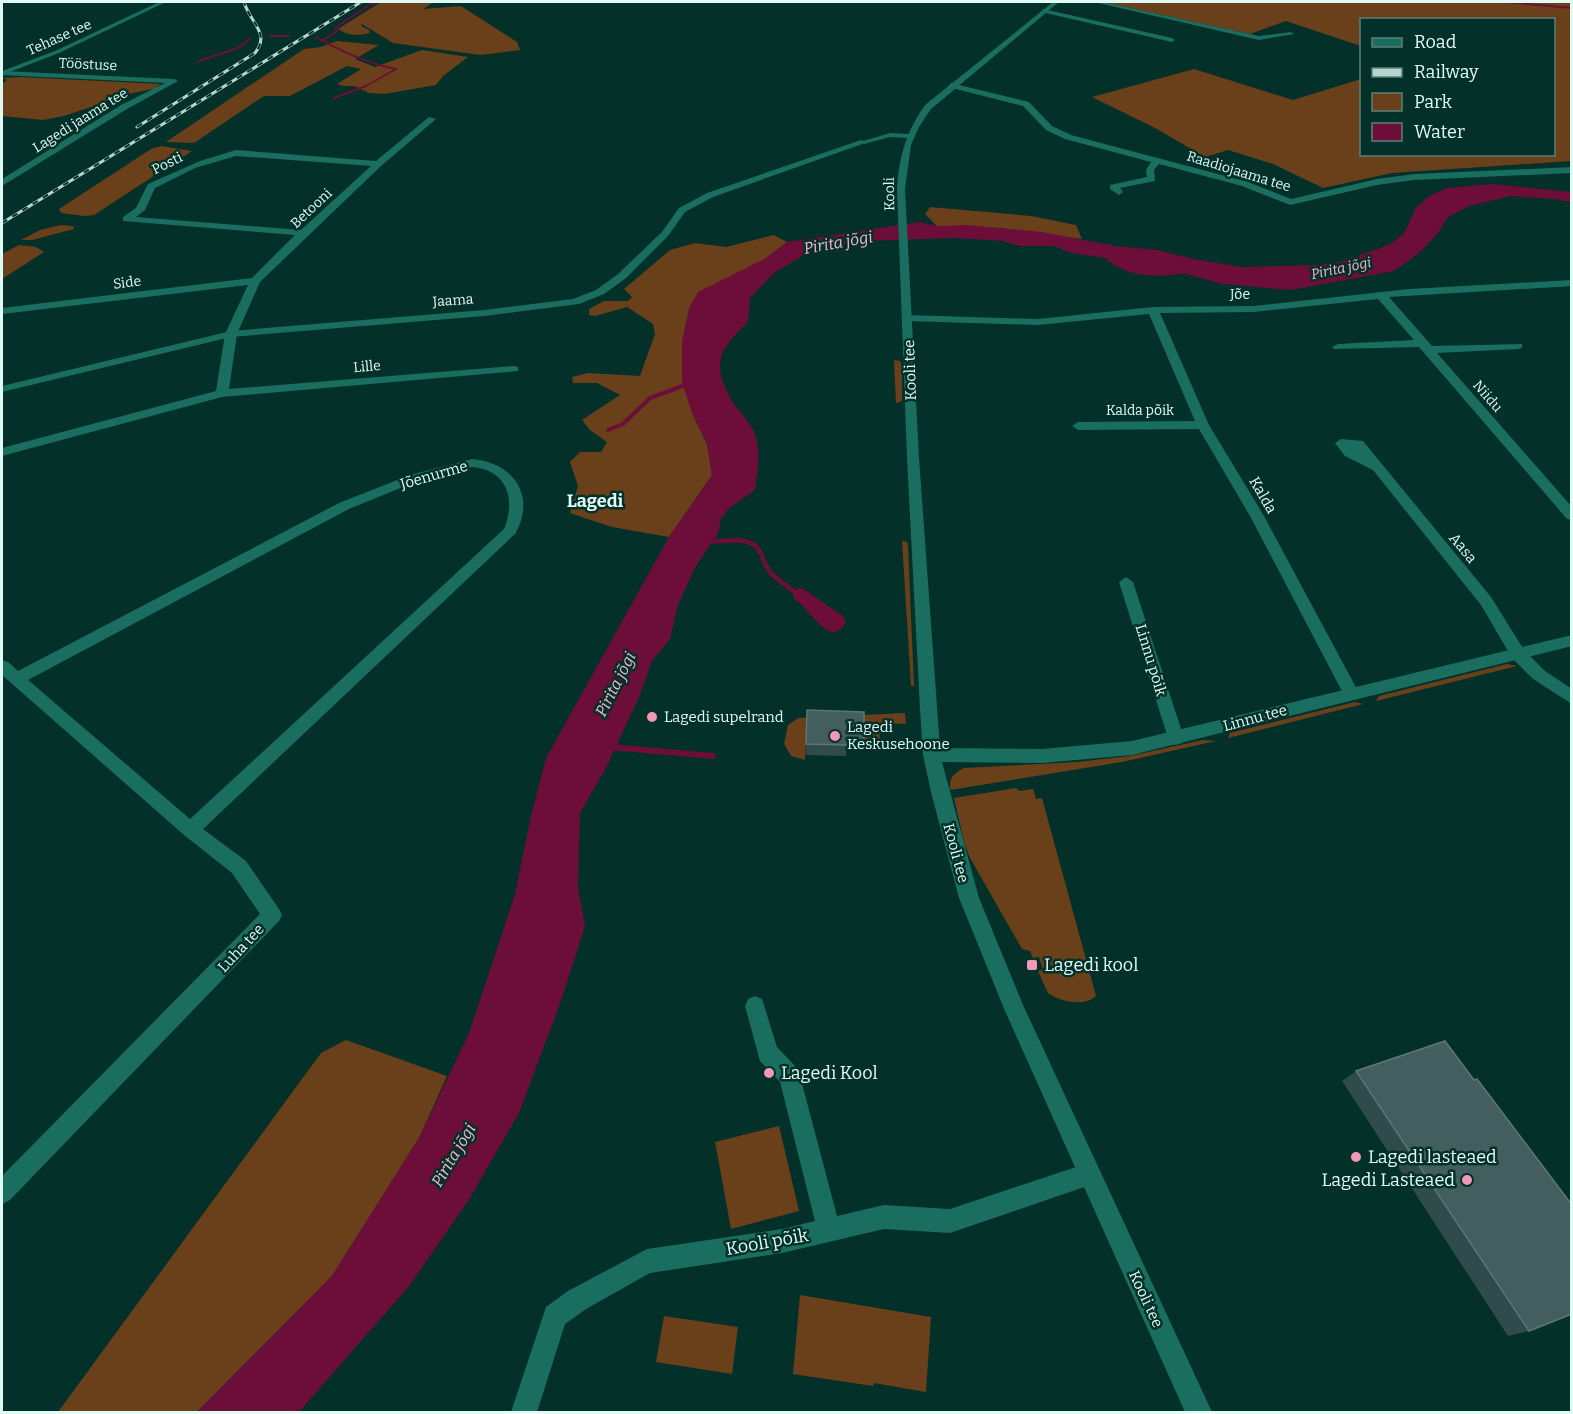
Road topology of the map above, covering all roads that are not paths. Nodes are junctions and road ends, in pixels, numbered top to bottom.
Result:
1 (1056, 2) edge
2 (1097, 2) edge
3 (160, 3) edge
4 (1043, 11) junction
5 (1291, 34) dead end
6 (1172, 40) dead end
7 (2, 73) edge
8 (174, 81) joint
9 (951, 85) junction
10 (432, 119) dead end
11 (908, 139) junction
12 (1156, 161) junction
13 (378, 164) junction
14 (1572, 170) edge
15 (1548, 171) junction
16 (1572, 177) edge
17 (2, 183) edge
18 (1119, 192) dead end
19 (303, 233) junction
20 (905, 246) joint
21 (255, 281) junction
22 (1572, 283) edge
23 (1381, 295) junction
24 (1153, 310) junction
25 (2, 311) edge
26 (907, 318) junction
27 (231, 334) junction
28 (1338, 346) dead end
29 (1426, 346) junction
30 (1518, 346) dead end
31 (514, 369) dead end
32 (2, 389) edge
33 (222, 393) junction
34 (1203, 425) junction
35 (1078, 426) dead end
36 (2, 452) edge
37 (1376, 467) dead end
38 (1572, 516) edge
39 (1126, 582) dead end
40 (1572, 640) edge
41 (1518, 654) junction
42 (2, 666) edge
43 (16, 678) junction
44 (1351, 693) junction
45 (1572, 698) edge
46 (1176, 738) junction
47 (932, 756) junction
48 (190, 830) junction
49 (755, 1006) dead end
50 (1088, 1175) junction
51 (2, 1192) edge
52 (829, 1230) junction
53 (524, 1413) edge
54 (1199, 1413) edge

1 - 4 street
2 - 5 street
3 - 7 street, Tehase tee
4 - 6 street
4 - 9 street
7 - 8 street, Tööstuse
8 - 17 street, Lagedi jaama tee
9 - 11 street
9 - 12 street, Raadiojaama tee
10 - 13 street, Betooni
11 - 20 street, Kooli
11 - 27 street, Jaama
12 - 15 street, Raadiojaama tee
12 - 18 street
13 - 19 street, Betooni
13 - 19 street, Posti
14 - 15 street, Raadiojaama tee
15 - 16 street
19 - 21 street, Betooni
20 - 26 street, Kooli tee
21 - 25 street, Side
21 - 27 street, Betooni
22 - 23 street, Jõe
23 - 24 street, Jõe
23 - 29 street, Niidu
24 - 26 street, Jõe
24 - 34 street, Kalda
26 - 47 street, Kooli tee
27 - 32 street, Jaama
27 - 33 street
28 - 29 street
29 - 30 street
29 - 38 street, Niidu
31 - 33 street, Lille
33 - 36 street, Lille
34 - 35 street, Kalda põik
34 - 44 street, Kalda
37 - 41 street, Aasa
39 - 46 street, Linnu põik
40 - 41 street, Linnu tee
41 - 44 street, Linnu tee
41 - 45 street, Aasa
42 - 43 street, Luha tee
43 - 48 street, Luha tee
43 - 48 street, Jõenurme
44 - 46 street, Linnu tee
46 - 47 street, Linnu tee
47 - 50 street, Kooli tee
48 - 51 street, Luha tee
49 - 52 street
50 - 52 street, Kooli põik
50 - 54 street, Kooli tee
52 - 53 street, Kooli põik

